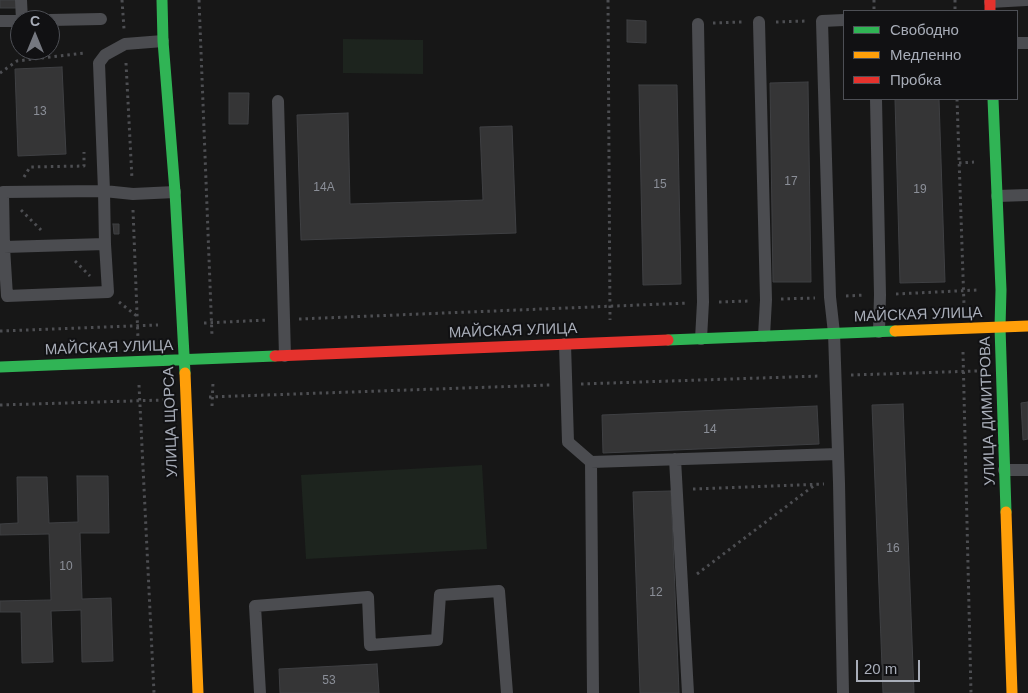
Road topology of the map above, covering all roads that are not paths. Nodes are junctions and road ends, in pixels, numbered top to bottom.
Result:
1 (162, 0) edge
2 (1026, 0) edge
3 (990, 4) edge
4 (60, 20) edge
5 (101, 20) dead end
6 (843, 20) edge
7 (759, 22) dead end
8 (698, 24) dead end
9 (163, 41) junction
10 (876, 100) edge
11 (993, 100) edge
12 (278, 101) dead end
13 (104, 192) junction
14 (175, 192) junction
15 (1028, 195) edge
16 (997, 196) junction
17 (105, 244) junction
18 (4, 247) junction
19 (1028, 326) edge
20 (1000, 327) junction
21 (879, 332) junction
22 (834, 334) junction
23 (764, 336) junction
24 (701, 339) junction
25 (565, 344) junction
26 (285, 356) junction
27 (184, 360) junction
28 (0, 367) edge
29 (838, 454) junction
30 (675, 459) junction
31 (592, 462) junction
32 (1004, 470) junction
33 (1028, 470) edge
34 (198, 693) edge
35 (260, 693) edge
36 (507, 693) edge
37 (594, 693) edge
38 (688, 693) edge
39 (843, 693) edge
40 (1012, 693) edge

1 - 9 street, УЛИЦА ЩОРСА
2 - 3 lane
4 - 5 lane
6 - 22 lane
7 - 23 lane
8 - 24 lane
9 - 13 lane
9 - 14 street, УЛИЦА ЩОРСА
10 - 21 lane
11 - 16 street, УЛИЦА ДИМИТРОВА
12 - 26 lane
13 - 14 lane
13 - 17 lane
13 - 18 lane
14 - 27 street, УЛИЦА ЩОРСА
15 - 16 lane
16 - 20 street, УЛИЦА ДИМИТРОВА
17 - 18 lane
17 - 18 lane
19 - 20 street, МАЙСКАЯ УЛИЦА
20 - 21 street, МАЙСКАЯ УЛИЦА
20 - 32 street, УЛИЦА ДИМИТРОВА
21 - 22 street, МАЙСКАЯ УЛИЦА
22 - 23 street, МАЙСКАЯ УЛИЦА
22 - 29 lane
23 - 24 street, МАЙСКАЯ УЛИЦА
24 - 25 street, МАЙСКАЯ УЛИЦА
25 - 26 street, МАЙСКАЯ УЛИЦА
25 - 31 lane
26 - 27 street, МАЙСКАЯ УЛИЦА
27 - 28 street, МАЙСКАЯ УЛИЦА
27 - 34 street, УЛИЦА ЩОРСА
29 - 30 lane
29 - 39 lane
30 - 31 lane
30 - 38 lane
31 - 37 lane
32 - 33 lane
32 - 40 street, УЛИЦА ДИМИТРОВА
35 - 36 lane

